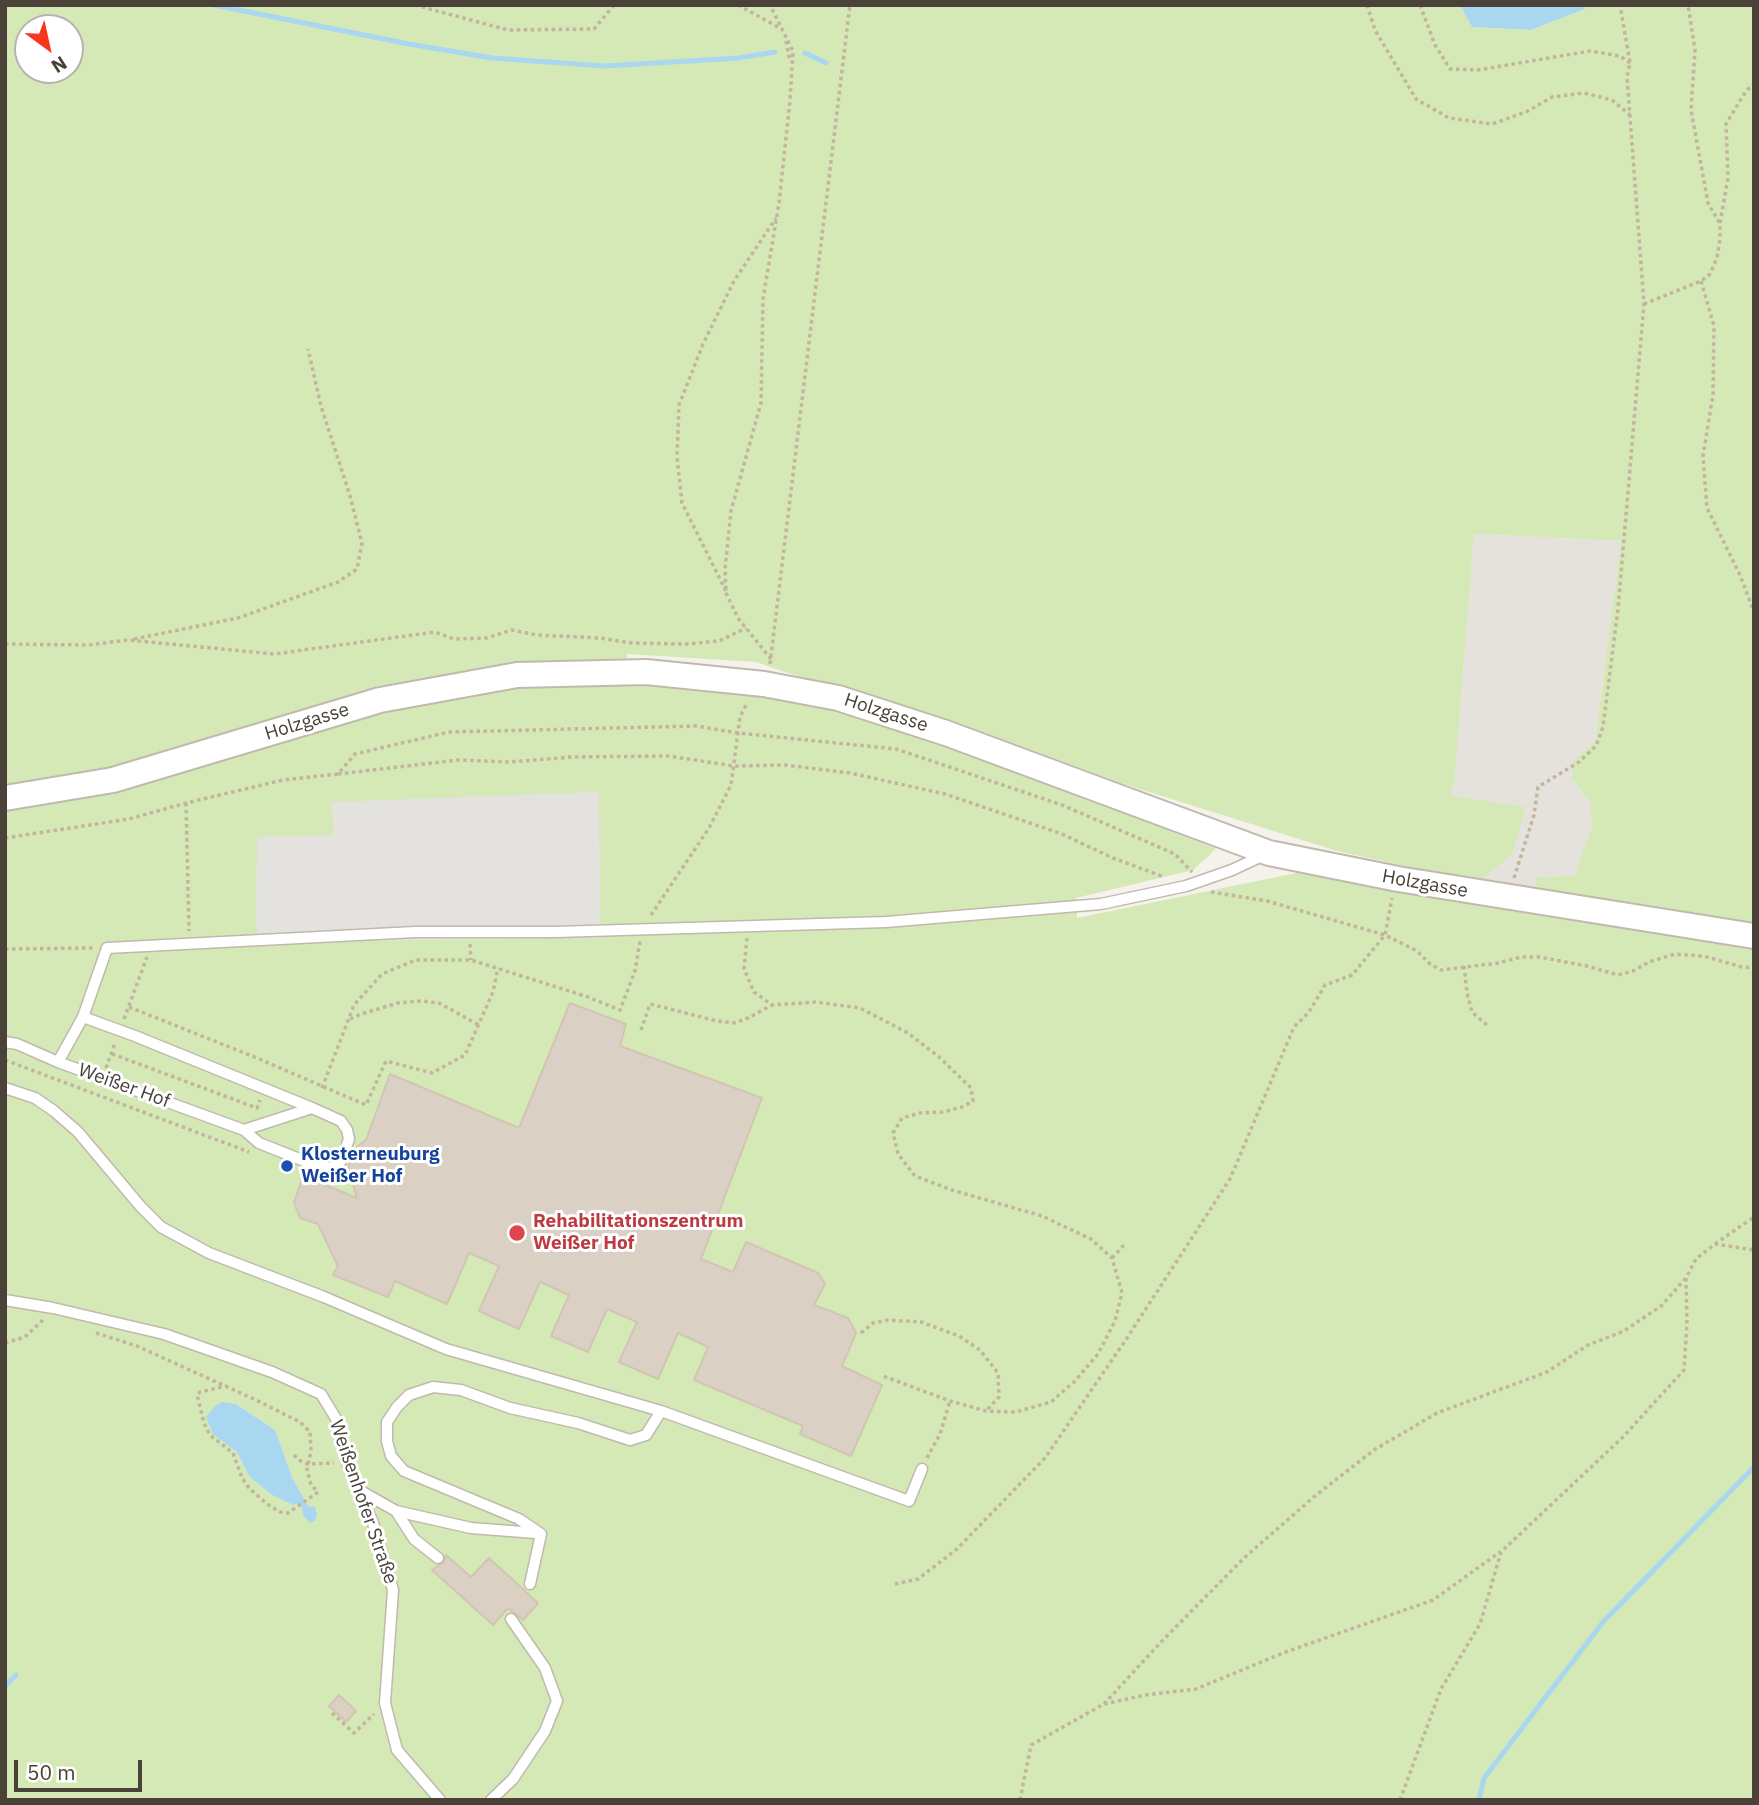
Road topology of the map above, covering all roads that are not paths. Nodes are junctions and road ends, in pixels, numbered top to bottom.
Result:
1 (5, 798) edge
2 (1269, 853) junction
3 (1754, 936) edge
4 (83, 1017) junction
5 (5, 1042) edge
6 (58, 1062) junction
7 (5, 1088) edge
8 (312, 1108) junction
9 (244, 1130) junction
10 (5, 1300) edge
11 (661, 1411) junction
12 (922, 1469) road end
13 (359, 1490) junction
14 (396, 1511) junction
15 (541, 1534) junction
16 (439, 1558) dead end
17 (530, 1584) dead end
18 (511, 1619) dead end
19 (440, 1800) edge
20 (491, 1800) edge

1 - 2 street, Holzgasse
2 - 3 street, Holzgasse
2 - 4 lane
4 - 6 lane
4 - 8 lane
5 - 6 lane, Weißer Hof
6 - 9 lane, Weißer Hof
7 - 11 lane
8 - 9 lane
8 - 9 lane, Weißer Hof
10 - 13 lane, Weißenhofer Straße
11 - 12 lane
11 - 15 lane
13 - 14 lane
13 - 19 lane, Weißenhofer Straße
14 - 15 lane
14 - 16 lane
15 - 17 lane
18 - 20 lane

